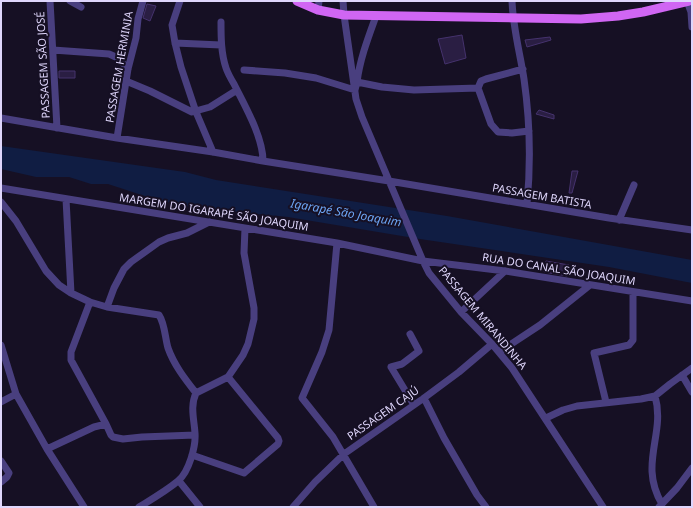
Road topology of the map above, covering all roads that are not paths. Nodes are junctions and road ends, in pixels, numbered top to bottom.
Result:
1 (50, 1) edge
2 (70, 1) edge
3 (144, 1) edge
4 (180, 1) edge
5 (297, 1) edge
6 (344, 1) edge
7 (512, 1) edge
8 (687, 1) edge
9 (319, 6) edge
10 (80, 7) dead end
11 (691, 9) edge
12 (344, 15) junction
13 (376, 16) junction
14 (512, 18) junction
15 (222, 22) dead end
16 (692, 26) edge
17 (175, 44) junction
18 (221, 45) junction
19 (53, 50) junction
20 (128, 69) junction
21 (523, 69) junction
22 (244, 70) dead end
23 (126, 81) junction
24 (357, 82) junction
25 (478, 88) junction
26 (237, 90) junction
27 (355, 90) junction
28 (196, 112) junction
29 (1, 118) edge
30 (57, 128) junction
31 (529, 132) junction
32 (117, 138) junction
33 (213, 152) junction
34 (263, 161) junction
35 (389, 180) junction
36 (634, 184) dead end
37 (1, 188) edge
38 (66, 199) junction
39 (1, 202) edge
40 (527, 204) junction
41 (619, 220) junction
42 (209, 222) junction
43 (245, 228) junction
44 (692, 230) edge
45 (337, 243) junction
46 (422, 258) junction
47 (505, 271) junction
48 (590, 285) junction
49 (633, 292) junction
50 (71, 293) junction
51 (692, 301) edge
52 (90, 302) junction
53 (107, 307) junction
54 (461, 312) junction
55 (410, 334) dead end
56 (492, 344) junction
57 (1, 345) edge
58 (499, 352) junction
59 (692, 368) edge
60 (682, 375) junction
61 (228, 377) junction
62 (692, 392) edge
63 (196, 393) junction
64 (16, 394) junction
65 (656, 396) junction
66 (424, 398) junction
67 (1, 402) edge
68 (606, 402) junction
69 (414, 405) junction
70 (546, 418) junction
71 (106, 424) junction
72 (195, 435) junction
73 (47, 448) junction
74 (192, 454) junction
75 (344, 454) junction
76 (1, 461) edge
77 (692, 468) edge
78 (179, 481) junction
79 (1, 482) edge
80 (661, 505) edge
81 (84, 507) edge
82 (139, 507) edge
83 (200, 507) edge
84 (293, 507) edge
85 (374, 507) edge
86 (486, 507) edge
87 (603, 507) edge

1 - 19 street, PASSAGEM SÃO JOSÉ
2 - 10 street
3 - 20 street, PASSAGEM HERMINIA
4 - 17 street
5 - 9 main road
6 - 12 street, PASSAGEM MIRANDINHA
7 - 14 street
8 - 11 street
8 - 14 main road
9 - 12 main road
11 - 16 street
12 - 13 main road
12 - 27 street, PASSAGEM MIRANDINHA
13 - 14 main road
13 - 24 street
14 - 21 street
15 - 18 street
17 - 18 street
17 - 28 street
18 - 26 street
19 - 20 street
19 - 30 street, PASSAGEM SÃO JOSÉ
20 - 23 street, PASSAGEM HERMINIA
21 - 25 street
21 - 31 street
22 - 27 street
23 - 28 street
23 - 32 street, PASSAGEM HERMINIA
24 - 25 street
24 - 27 street
25 - 31 street
26 - 28 street
26 - 34 street
27 - 35 street, PASSAGEM MIRANDINHA
28 - 33 street
29 - 30 street
30 - 32 street
31 - 40 street
32 - 33 street
33 - 34 street
34 - 35 street
35 - 40 street, PASSAGEM BATISTA
35 - 46 street, PASSAGEM MIRANDINHA
36 - 41 street
37 - 38 street, MARGEM DO IGARAPÉ SÃO JOAQUIM
38 - 42 street, MARGEM DO IGARAPÉ SÃO JOAQUIM
38 - 50 street
39 - 50 street
40 - 41 street, PASSAGEM BATISTA
41 - 44 street, PASSAGEM BATISTA
42 - 43 street, MARGEM DO IGARAPÉ SÃO JOAQUIM
42 - 53 street
43 - 45 street, MARGEM DO IGARAPÉ SÃO JOAQUIM
43 - 61 street
45 - 46 street, MARGEM DO IGARAPÉ SÃO JOAQUIM
45 - 75 street
46 - 47 street, RUA DO CANAL SÃO JOAQUIM
46 - 54 street, PASSAGEM MIRANDINHA
47 - 48 street, RUA DO CANAL SÃO JOAQUIM
47 - 54 street
48 - 49 street, RUA DO CANAL SÃO JOAQUIM
48 - 58 street
49 - 51 street, RUA DO CANAL SÃO JOAQUIM
49 - 68 street
50 - 52 street
52 - 53 street
52 - 71 street
53 - 63 street
54 - 56 street, PASSAGEM MIRANDINHA
55 - 69 street
56 - 58 street, PASSAGEM MIRANDINHA
56 - 66 street, PASSAGEM CAJÚ
57 - 64 street
58 - 70 street, PASSAGEM MIRANDINHA
59 - 60 street
60 - 62 street
60 - 65 street
61 - 63 street
61 - 74 street
63 - 72 street
64 - 67 street
64 - 73 street
65 - 68 street
65 - 80 street
66 - 69 street, PASSAGEM CAJÚ
66 - 86 street
68 - 70 street
69 - 75 street, PASSAGEM CAJÚ
70 - 87 street, PASSAGEM MIRANDINHA
71 - 72 street
71 - 73 street
72 - 74 street
73 - 81 street
74 - 78 street
75 - 84 street, PASSAGEM CAJÚ
75 - 85 street
76 - 79 street
77 - 80 street
78 - 82 street
78 - 83 street

